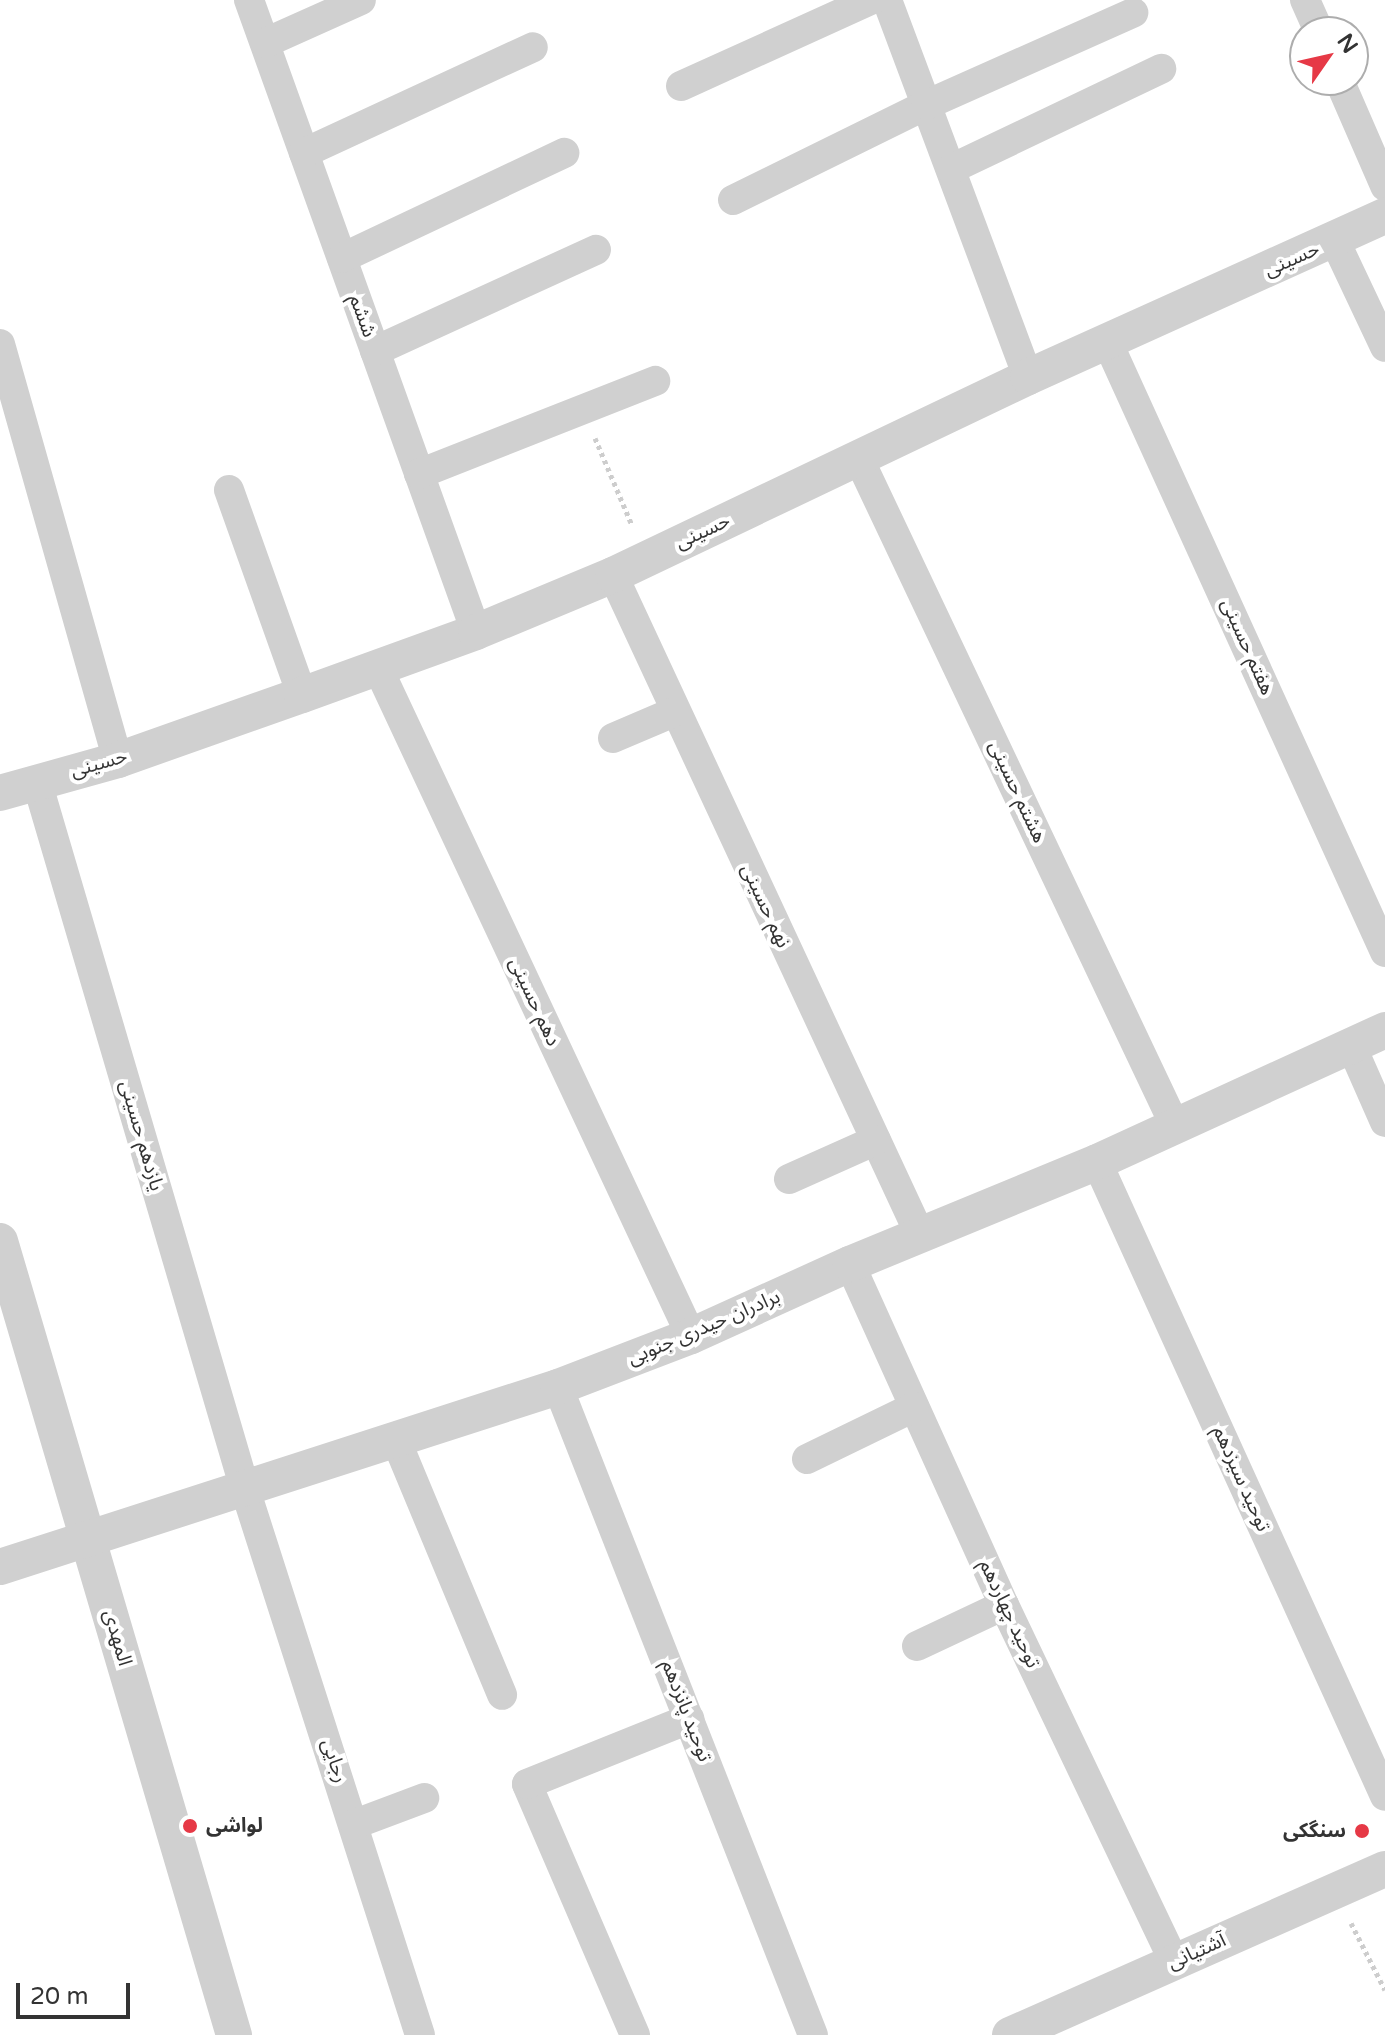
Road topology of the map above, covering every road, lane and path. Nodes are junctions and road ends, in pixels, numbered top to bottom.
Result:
1 (249, 0) edge
2 (361, 0) edge
3 (871, 0) edge
4 (887, 0) edge
5 (1133, 13) dead end
6 (265, 43) junction
7 (533, 47) dead end
8 (1161, 69) dead end
9 (681, 86) dead end
10 (1346, 96) edge
11 (926, 105) junction
12 (304, 153) junction
13 (564, 153) dead end
14 (951, 169) junction
15 (1385, 186) edge
16 (733, 200) dead end
17 (1385, 216) edge
18 (1335, 241) junction
19 (596, 250) dead end
20 (342, 258) junction
21 (1108, 343) junction
22 (0, 344) edge
23 (1385, 347) edge
24 (375, 351) junction
25 (1028, 377) junction
26 (655, 381) dead end
27 (583, 409) junction
28 (859, 459) junction
29 (419, 474) junction
30 (229, 490) dead end
31 (646, 559) junction
32 (613, 575) junction
33 (476, 632) junction
34 (378, 668) junction
35 (302, 695) junction
36 (674, 712) junction
37 (613, 738) dead end
38 (118, 760) junction
39 (37, 782) junction
40 (0, 793) edge
41 (1385, 952) edge
42 (1385, 1030) edge
43 (1351, 1045) junction
44 (1385, 1122) edge
45 (1175, 1126) junction
46 (876, 1140) junction
47 (1097, 1162) junction
48 (789, 1179) dead end
49 (920, 1235) junction
50 (0, 1241) edge
51 (850, 1264) junction
52 (691, 1336) junction
53 (558, 1387) junction
54 (914, 1407) junction
55 (396, 1440) junction
56 (807, 1459) dead end
57 (245, 1489) junction
58 (88, 1540) junction
59 (0, 1567) edge
60 (1004, 1605) junction
61 (917, 1646) dead end
62 (502, 1695) dead end
63 (689, 1719) junction
64 (1385, 1796) edge
65 (424, 1798) dead end
66 (355, 1824) junction
67 (1385, 1869) edge
68 (1335, 1891) junction
69 (1174, 1962) junction
70 (1385, 1990) edge
71 (234, 2035) edge
72 (420, 2035) edge
73 (635, 2035) edge
74 (813, 2035) edge
75 (1010, 2035) edge

1 - 6 street, ششم
2 - 6 street
3 - 9 street
4 - 11 street
5 - 11 street
6 - 12 street, ششم
7 - 12 street
8 - 14 street
10 - 15 street
11 - 14 street
11 - 16 street
12 - 20 street, ششم
13 - 20 street
14 - 25 street
17 - 18 street, حسینی
18 - 21 street, حسینی
18 - 23 street
19 - 24 street
20 - 24 street, ششم
21 - 25 street, حسینی
21 - 41 street, هفتم حسینی
22 - 38 street
24 - 29 street, ششم
25 - 28 street, حسینی
26 - 27 street
27 - 29 street
27 - 31 path
28 - 31 street, حسینی
28 - 45 street, هشتم حسینی
29 - 33 street, ششم
30 - 35 street
31 - 32 street, حسینی
32 - 33 street, حسینی
32 - 36 street, نهم حسینی
33 - 34 street, حسینی
34 - 35 street, حسینی
34 - 52 street, دهم حسینی
35 - 38 street, حسینی
36 - 37 street
36 - 46 street, نهم حسینی
38 - 39 street, حسینی
39 - 40 street, حسینی
39 - 57 street, یازدهم حسینی
42 - 43 street, برادران حیدری جنوبی
43 - 44 street
43 - 45 street, برادران حیدری جنوبی
45 - 47 street, برادران حیدری جنوبی
46 - 48 street
46 - 49 street, نهم حسینی
47 - 49 street, برادران حیدری جنوبی
47 - 64 street, توحید سیزدهم
49 - 51 street, برادران حیدری جنوبی
50 - 58 street, المهدی
51 - 52 street, برادران حیدری جنوبی
51 - 54 street, توحید چهاردهم
52 - 53 street, برادران حیدری جنوبی
53 - 55 street, برادران حیدری جنوبی
53 - 63 street, توحید پانزدهم
54 - 56 street
54 - 60 street, توحید چهاردهم
55 - 57 street, برادران حیدری جنوبی
55 - 62 street
57 - 58 street, برادران حیدری جنوبی
57 - 66 street, رجایی
58 - 59 street, برادران حیدری جنوبی
58 - 71 street, المهدی
60 - 61 street
60 - 69 street, توحید چهاردهم
63 - 73 street
63 - 74 street, توحید پانزدهم
65 - 66 street
66 - 72 street, رجایی
67 - 68 street, آشتیانی
68 - 69 street, آشتیانی
68 - 70 path
69 - 75 street, آشتیانی

